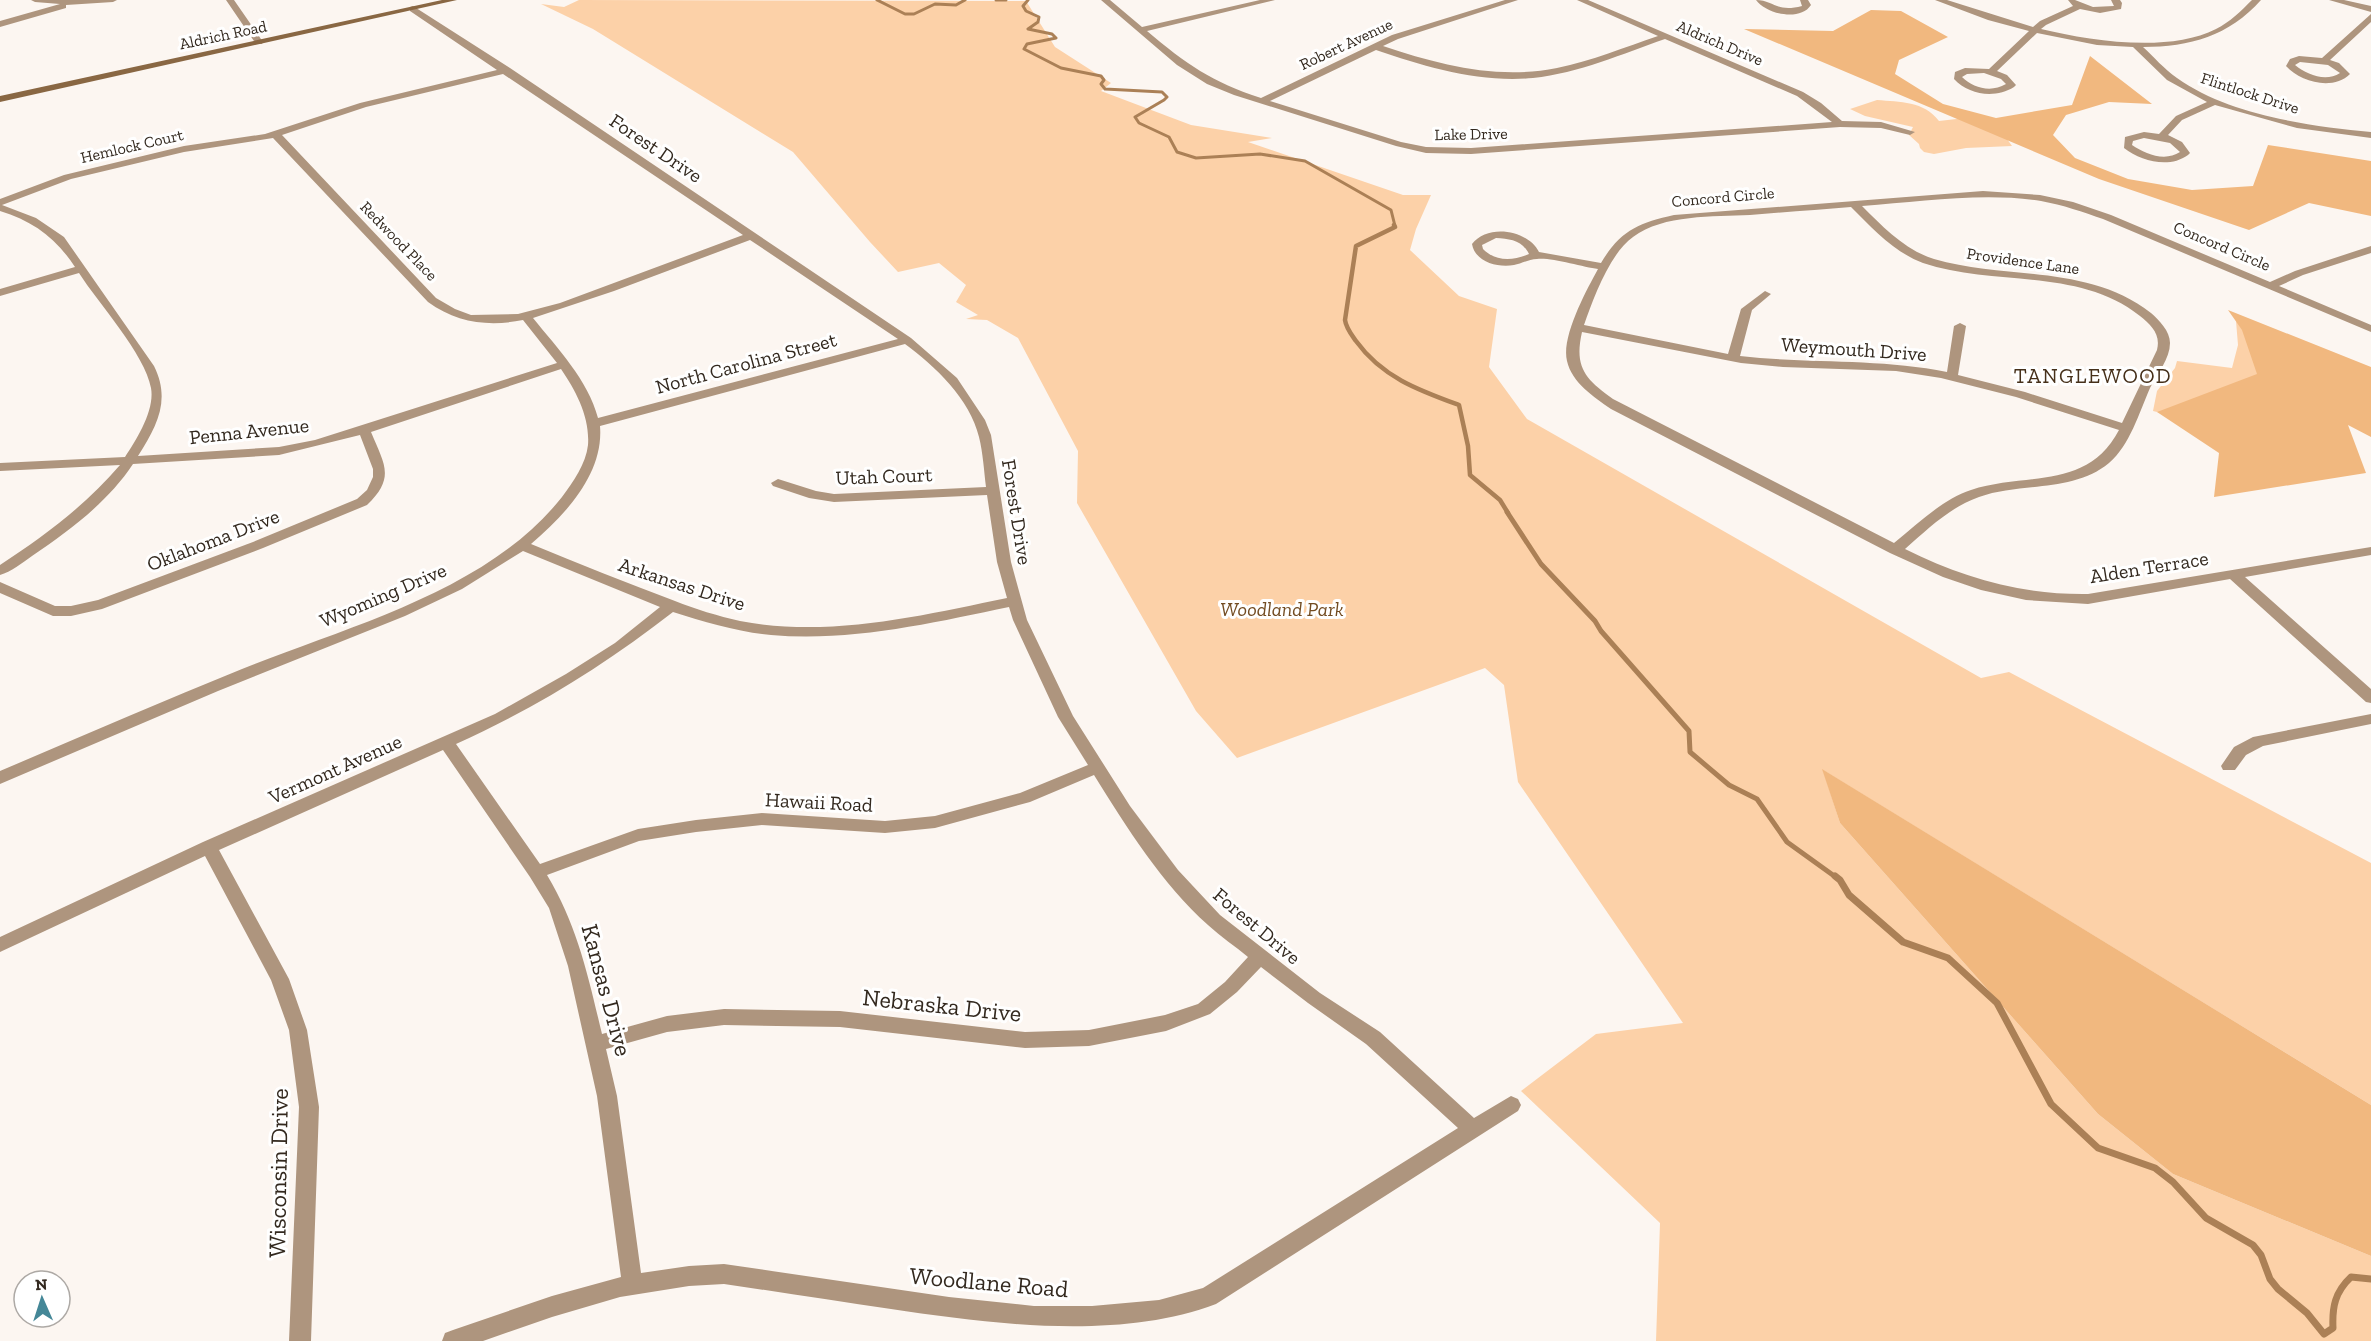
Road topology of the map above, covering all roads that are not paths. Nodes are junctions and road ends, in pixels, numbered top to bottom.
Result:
1 (35, 0) edge
2 (113, 0) edge
3 (230, 0) edge
4 (453, 0) edge
5 (1105, 0) edge
6 (1271, 0) edge
7 (1514, 0) edge
8 (1581, 0) edge
9 (1760, 0) edge
10 (1804, 0) edge
11 (1939, 0) edge
12 (2070, 0) edge
13 (2115, 0) edge
14 (2258, 0) edge
15 (2332, 0) edge
16 (74, 3) junction
17 (2078, 7) junction
18 (413, 9) junction
19 (2371, 9) edge
20 (2371, 16) edge
21 (0, 24) edge
22 (1140, 30) junction
23 (2034, 32) junction
24 (1666, 36) junction
25 (259, 42) junction
26 (2136, 45) junction
27 (1374, 46) junction
28 (2325, 60) junction
29 (507, 70) junction
30 (1992, 71) junction
31 (0, 99) edge
32 (1262, 101) junction
33 (2216, 101) junction
34 (1840, 124) junction
35 (1910, 132) dead end
36 (275, 134) junction
37 (2371, 135) edge
38 (2162, 136) junction
39 (0, 203) edge
40 (1854, 204) junction
41 (0, 208) edge
42 (751, 236) junction
43 (2371, 249) edge
44 (1535, 255) junction
45 (1603, 267) junction
46 (80, 269) junction
47 (2270, 286) junction
48 (0, 293) edge
49 (1766, 294) dead end
50 (526, 316) junction
51 (1960, 326) dead end
52 (1577, 327) junction
53 (2371, 329) edge
54 (907, 340) junction
55 (1733, 358) junction
56 (562, 365) junction
57 (1952, 377) junction
58 (595, 423) junction
59 (2124, 428) junction
60 (364, 430) junction
61 (130, 461) junction
62 (0, 467) edge
63 (778, 483) dead end
64 (994, 491) junction
65 (520, 545) junction
66 (1895, 550) junction
67 (2371, 550) edge
68 (0, 571) edge
69 (2234, 575) junction
70 (0, 587) edge
71 (1015, 601) junction
72 (672, 605) junction
73 (2371, 698) edge
74 (2371, 719) edge
75 (446, 742) junction
76 (2229, 766) dead end
77 (1098, 767) junction
78 (0, 778) edge
79 (209, 848) junction
80 (536, 872) junction
81 (0, 945) edge
82 (1261, 955) junction
83 (595, 1044) junction
84 (1511, 1105) dead end
85 (1473, 1130) junction
86 (632, 1284) junction
87 (300, 1341) edge
88 (453, 1341) edge

1 - 16 street
2 - 16 street
3 - 25 street
4 - 18 main road, Aldrich Road
5 - 22 street, Lake Drive
6 - 22 street
7 - 27 street, Robert Avenue
8 - 24 street, Aldrich Drive
9 - 10 street
11 - 23 street
12 - 17 street
13 - 17 street
14 - 26 street
15 - 19 street
16 - 21 street
17 - 23 street
18 - 25 main road, Aldrich Road
18 - 29 street, Forest Drive
20 - 28 street
22 - 32 street, Lake Drive
23 - 26 street
23 - 30 street
24 - 27 street
24 - 34 street, Aldrich Drive
25 - 31 main road, Aldrich Road
26 - 33 street, Flintlock Drive
27 - 32 street, Robert Avenue
28 - 28 street
29 - 36 street
29 - 42 street, Forest Drive
30 - 30 street
32 - 34 street, Lake Drive
33 - 37 street, Flintlock Drive
33 - 38 street
34 - 35 street, Lake Drive
36 - 39 street, Hemlock Court
36 - 50 street, Redwood Place
38 - 38 street
40 - 45 street, Concord Circle
40 - 47 street, Concord Circle
40 - 59 street, Providence Lane
41 - 46 street
42 - 50 street, Redwood Place
42 - 54 street, Forest Drive
43 - 47 street
44 - 44 street
44 - 45 street
45 - 52 street, Concord Circle
46 - 48 street
46 - 61 street
47 - 53 street, Concord Circle
49 - 55 street
50 - 56 street, Wyoming Drive
51 - 57 street
52 - 55 street, Weymouth Drive
52 - 66 street, Concord Circle
54 - 58 street, North Carolina Street
54 - 64 street, Forest Drive
55 - 57 street, Weymouth Drive
56 - 58 street, Wyoming Drive
56 - 60 street, Penna Avenue
57 - 59 street, Weymouth Drive
58 - 65 street, Wyoming Drive
59 - 66 street
60 - 61 street, Penna Avenue
60 - 70 street, Oklahoma Drive
61 - 62 street, Penna Avenue
61 - 68 street
63 - 64 street, Utah Court
64 - 71 street, Forest Drive
65 - 72 street, Arkansas Drive
65 - 78 street, Wyoming Drive
66 - 69 street, Alden Terrace
67 - 69 street
69 - 73 street, Alden Terrace
71 - 72 street, Arkansas Drive
71 - 77 street, Forest Drive
72 - 75 street, Vermont Avenue
74 - 76 street
75 - 79 street, Vermont Avenue
75 - 80 street, Kansas Drive
77 - 80 street, Hawaii Road
77 - 82 street, Forest Drive
79 - 81 street, Vermont Avenue
79 - 87 street, Wisconsin Drive
80 - 83 street, Kansas Drive
82 - 83 street, Nebraska Drive
82 - 85 street, Forest Drive
83 - 86 street, Kansas Drive
84 - 85 street, Woodlane Road
85 - 86 street, Woodlane Road
86 - 88 street, Woodlane Road

